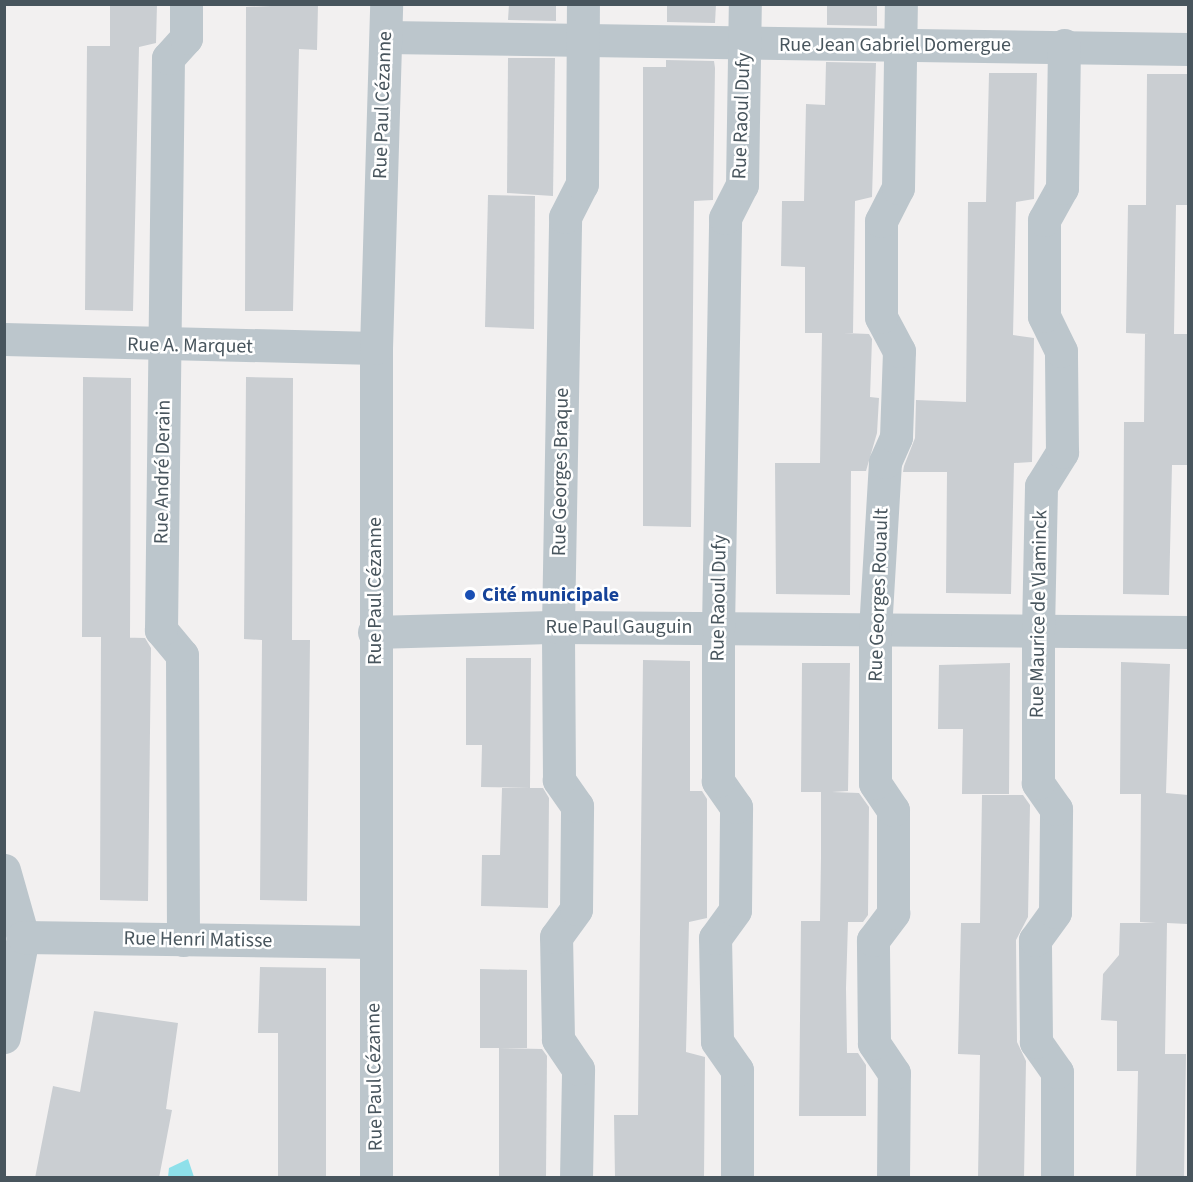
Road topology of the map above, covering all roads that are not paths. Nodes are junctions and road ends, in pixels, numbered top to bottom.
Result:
1 (186, 4) edge
2 (386, 4) edge
3 (583, 4) edge
4 (744, 4) edge
5 (901, 4) edge
6 (386, 38) junction
7 (582, 43) junction
8 (744, 44) junction
9 (1064, 45) junction
10 (901, 46) junction
11 (1188, 49) edge
12 (4, 339) edge
13 (165, 346) junction
14 (376, 348) junction
15 (558, 627) junction
16 (718, 628) junction
17 (875, 630) junction
18 (1038, 630) junction
19 (374, 632) junction
20 (1188, 632) edge
21 (4, 870) edge
22 (23, 937) junction
23 (183, 940) junction
24 (373, 942) junction
25 (12, 973) edge
26 (4, 1037) edge
27 (376, 1178) edge
28 (576, 1178) edge
29 (737, 1178) edge
30 (893, 1178) edge
31 (1057, 1178) edge

1 - 13 street, Rue André Derain
2 - 6 street, Rue Paul Cézanne
3 - 7 street, Rue Georges Braque
4 - 8 street, Rue Raoul Dufy
5 - 10 street, Rue Georges Rouault
6 - 7 street, Rue Jean Gabriel Domergue
6 - 14 street, Rue Paul Cézanne
7 - 8 street, Rue Jean Gabriel Domergue
7 - 15 street, Rue Georges Braque
8 - 10 street, Rue Jean Gabriel Domergue
8 - 16 street, Rue Raoul Dufy
9 - 10 street, Rue Jean Gabriel Domergue
9 - 11 street, Rue Jean Gabriel Domergue
9 - 18 street, Rue Maurice de Vlaminck
10 - 17 street, Rue Georges Rouault
12 - 13 street, Rue A. Marquet
13 - 14 street, Rue A. Marquet
13 - 23 street, Rue André Derain
14 - 19 street, Rue Paul Cézanne
15 - 16 street, Rue Paul Gauguin
15 - 19 street, Rue Paul Gauguin
15 - 28 street, Rue Georges Braque
16 - 17 street, Rue Paul Gauguin
16 - 29 street, Rue Raoul Dufy
17 - 18 street, Rue Paul Gauguin
17 - 30 street, Rue Georges Rouault
18 - 20 street, Rue Paul Gauguin
18 - 31 street, Rue Maurice de Vlaminck
19 - 24 street, Rue Paul Cézanne
21 - 22 street
22 - 23 street, Rue Henri Matisse
22 - 25 street
23 - 24 street, Rue Henri Matisse
24 - 27 street, Rue Paul Cézanne
25 - 26 street

